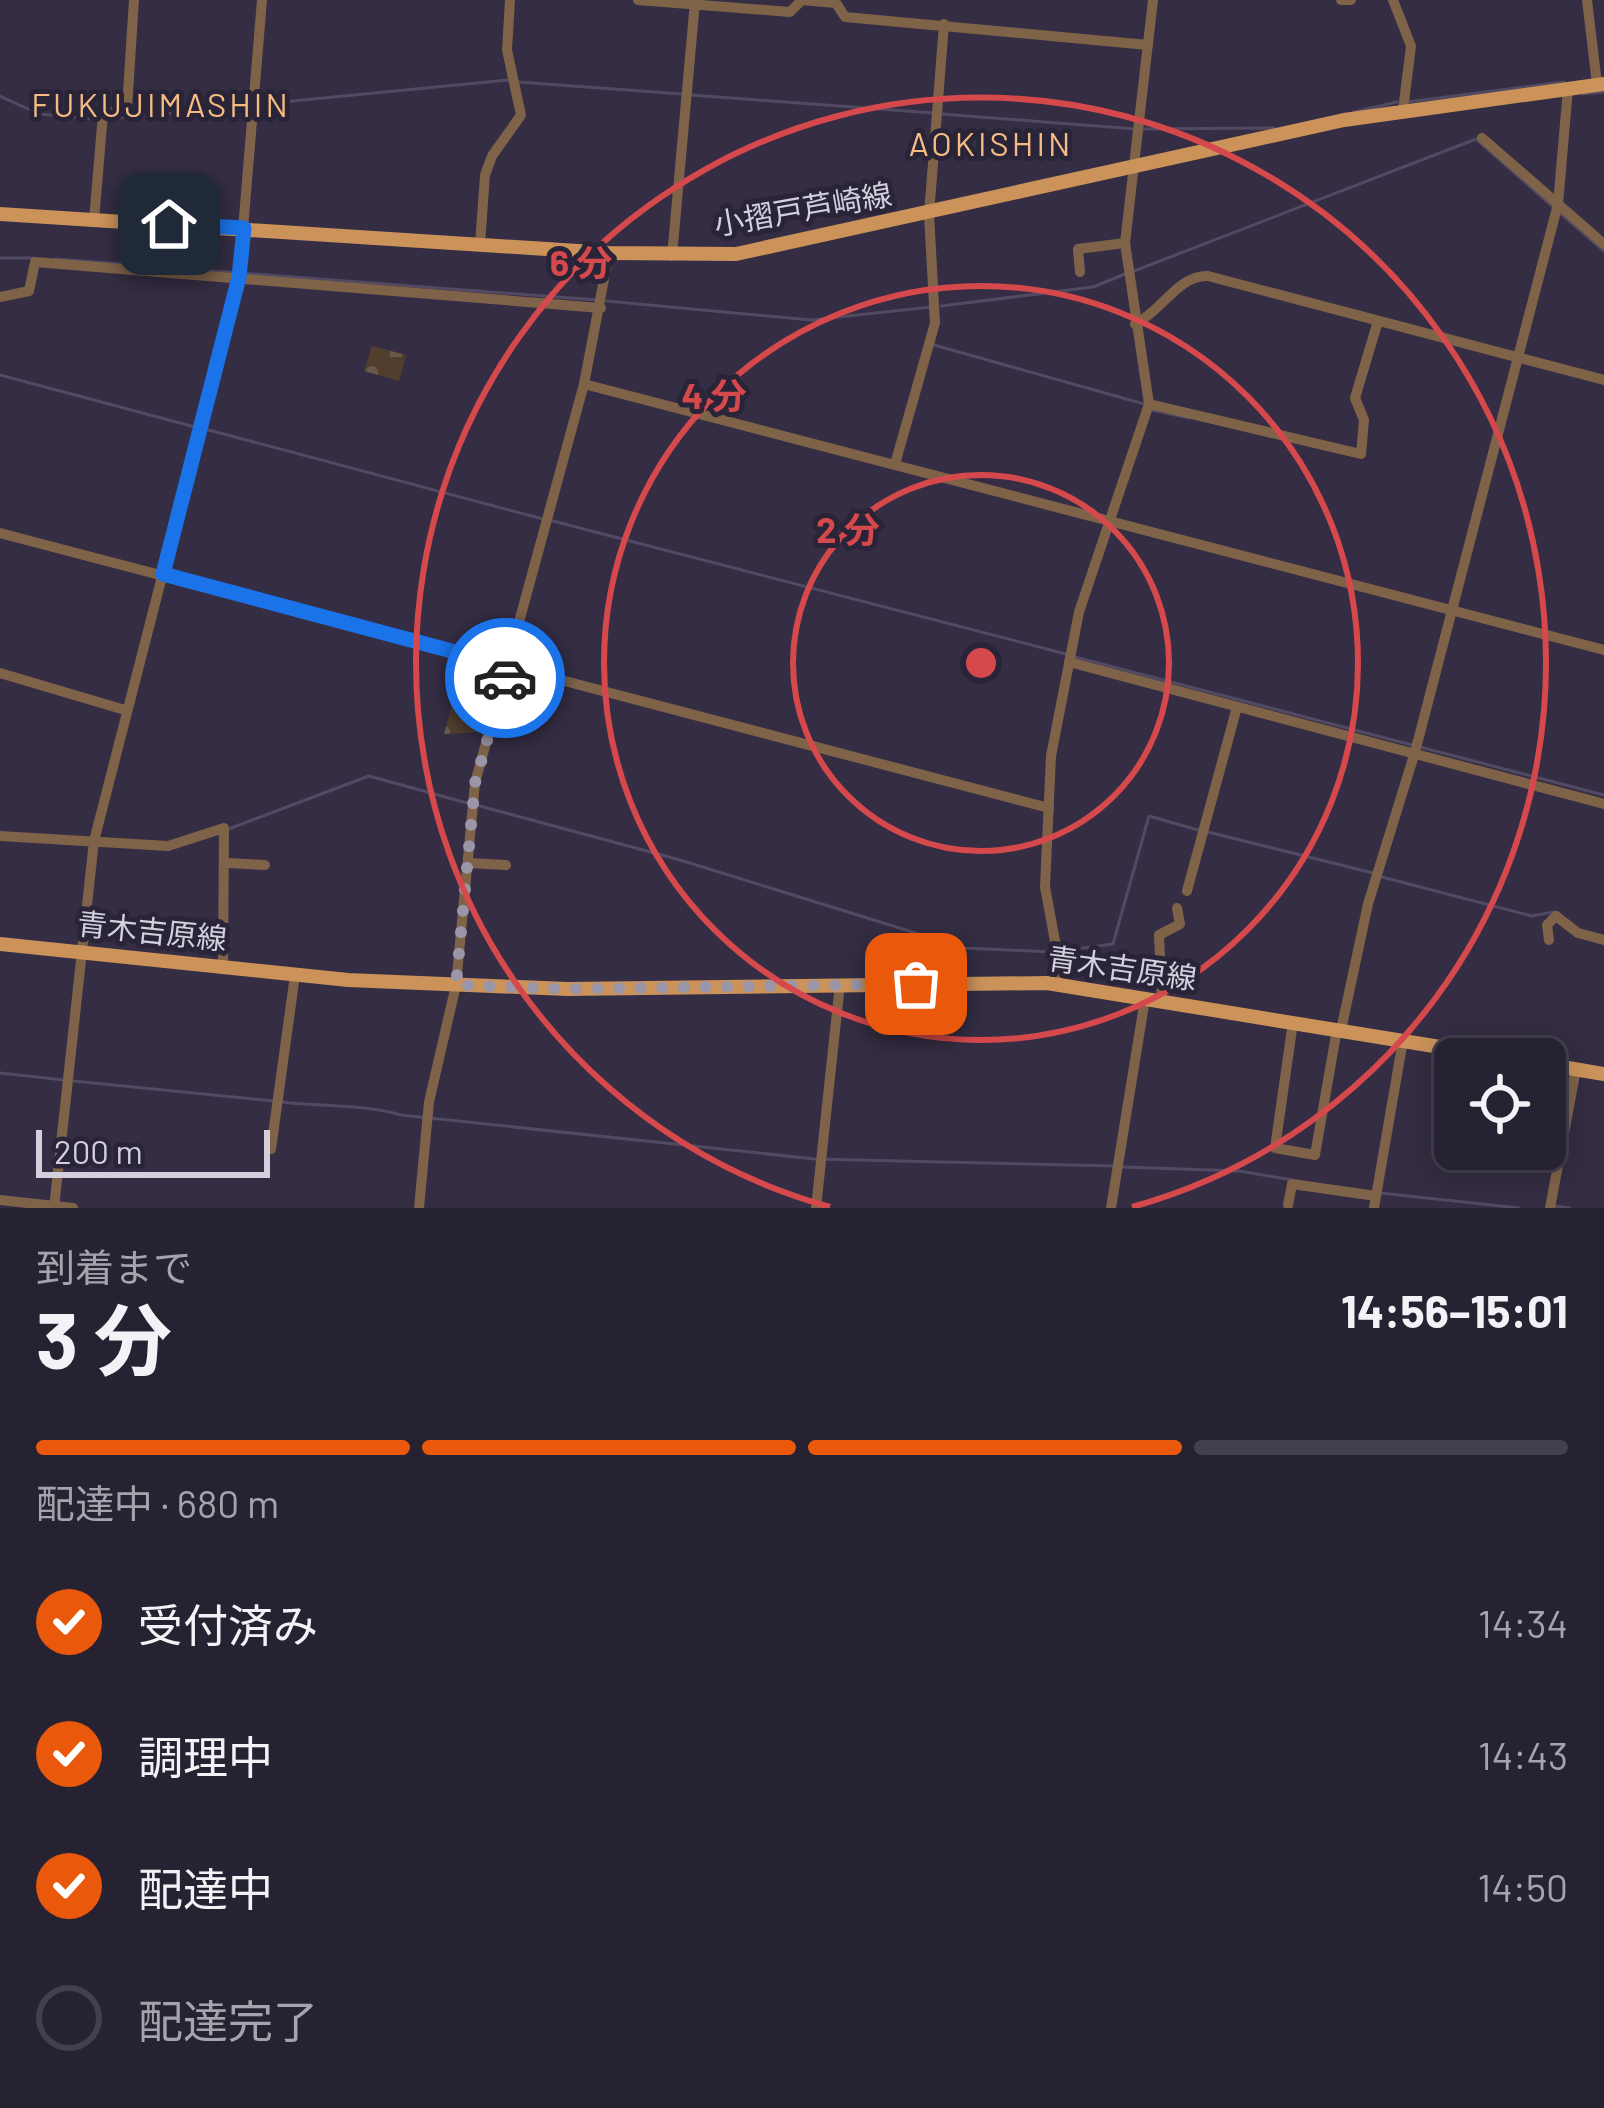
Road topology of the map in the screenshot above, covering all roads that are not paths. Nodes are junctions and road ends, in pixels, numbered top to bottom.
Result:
1 (134, 0) edge
2 (262, 0) edge
3 (510, 0) edge
4 (638, 0) edge
5 (1153, 0) edge
6 (1341, 0) edge
7 (1351, 0) edge
8 (1394, 0) edge
9 (1587, 0) edge
10 (695, 2) edge
11 (944, 24) junction
12 (1148, 45) junction
13 (1600, 84) edge
14 (1568, 89) junction
15 (1403, 110) junction
16 (1482, 138) dead end
17 (1134, 170) junction
18 (1558, 204) junction
19 (0, 214) edge
20 (929, 214) junction
21 (94, 220) junction
22 (1604, 224) edge
23 (244, 228) junction
24 (1587, 228) junction
25 (1125, 243) junction
26 (480, 244) junction
27 (1604, 244) edge
28 (609, 254) junction
29 (672, 256) junction
30 (1080, 272) dead end
31 (239, 277) junction
32 (0, 297) edge
33 (602, 308) junction
34 (1378, 321) junction
35 (1135, 324) junction
36 (1519, 359) junction
37 (1604, 380) edge
38 (584, 384) junction
39 (1149, 404) junction
40 (895, 464) junction
41 (1110, 521) junction
42 (0, 533) edge
43 (163, 574) junction
44 (1452, 610) junction
45 (1604, 650) edge
46 (1069, 662) junction
47 (508, 666) junction
48 (0, 674) edge
49 (1238, 707) junction
50 (125, 710) junction
51 (1415, 752) junction
52 (1604, 804) edge
53 (1049, 808) junction
54 (0, 836) edge
55 (94, 841) junction
56 (468, 862) junction
57 (226, 863) junction
58 (265, 865) dead end
59 (506, 865) dead end
60 (1187, 891) dead end
61 (1177, 908) dead end
62 (1549, 940) dead end
63 (1604, 940) edge
64 (0, 944) edge
65 (83, 951) junction
66 (223, 968) junction
67 (295, 975) junction
68 (1063, 984) junction
69 (456, 985) junction
70 (840, 985) junction
71 (1145, 999) junction
72 (1162, 1002) junction
73 (1293, 1022) junction
74 (1339, 1030) junction
75 (1402, 1040) junction
76 (1434, 1045) edge
77 (1566, 1067) edge
78 (1576, 1069) junction
79 (1604, 1074) edge
80 (271, 1149) dead end
81 (0, 1200) edge
82 (1375, 1202) edge
83 (1288, 1205) edge
84 (54, 1207) edge
85 (74, 1208) edge
86 (419, 1208) edge
87 (815, 1208) edge
88 (1112, 1208) edge
89 (1550, 1208) edge

1 - 21 street
2 - 23 street
3 - 26 street
4 - 10 street
5 - 12 street
6 - 7 street
8 - 15 street
9 - 13 street
10 - 11 street
10 - 29 street
11 - 12 street
11 - 20 street
12 - 17 street
13 - 14 main road, 小摺戸芦崎線
14 - 15 main road, 小摺戸芦崎線
14 - 18 street
15 - 17 main road, 小摺戸芦崎線
16 - 18 street
17 - 20 main road, 小摺戸芦崎線
17 - 25 street
18 - 24 street
18 - 36 street
19 - 21 main road, 小摺戸芦崎線
20 - 29 main road, 小摺戸芦崎線
20 - 40 street
21 - 23 main road, 小摺戸芦崎線
22 - 24 street
23 - 26 main road, 小摺戸芦崎線
23 - 31 street
24 - 27 street
25 - 30 street
25 - 35 street
26 - 28 main road, 小摺戸芦崎線
28 - 29 main road, 小摺戸芦崎線
28 - 33 street
31 - 32 street
31 - 33 street
31 - 43 street
33 - 38 street
34 - 35 street
34 - 36 street
34 - 39 street
35 - 39 street
36 - 37 street
36 - 44 street
38 - 40 street
38 - 47 street
39 - 41 street
40 - 41 street
41 - 44 street
41 - 46 street
42 - 43 street
43 - 47 street
43 - 50 street
44 - 45 street
44 - 51 street
46 - 49 street
46 - 53 street
47 - 53 street
47 - 56 street
48 - 50 street
49 - 51 street
49 - 60 street
50 - 55 street
51 - 52 street
51 - 74 street
53 - 68 street
54 - 55 street
55 - 57 street
55 - 65 street
56 - 59 street
56 - 69 street
57 - 58 street
57 - 66 street
61 - 72 street
62 - 63 street
64 - 65 main road, 青木吉原線
65 - 66 main road, 青木吉原線
65 - 84 street
66 - 67 main road, 青木吉原線
67 - 69 main road, 青木吉原線
67 - 80 street
68 - 70 main road, 青木吉原線
68 - 71 main road, 青木吉原線
69 - 70 main road, 青木吉原線
69 - 86 street
70 - 87 street
71 - 72 main road, 青木吉原線
71 - 88 street
72 - 73 main road, 青木吉原線
73 - 74 main road, 青木吉原線
73 - 74 street
74 - 75 main road, 青木吉原線
75 - 76 main road, 青木吉原線
75 - 82 street
77 - 78 main road
78 - 79 main road
78 - 89 street
81 - 84 street
82 - 83 street
84 - 85 street

